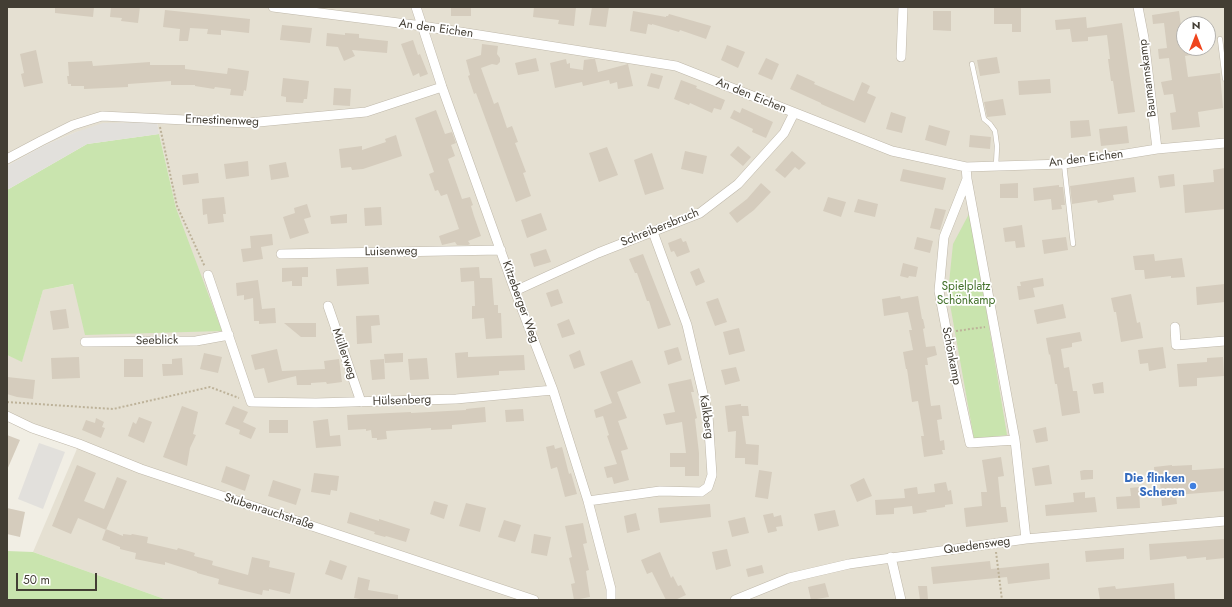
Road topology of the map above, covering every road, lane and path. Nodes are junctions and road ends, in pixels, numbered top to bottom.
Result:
1 (273, 7) edge
2 (416, 7) edge
3 (903, 7) edge
4 (1138, 7) edge
5 (422, 26) junction
6 (1220, 39) dead end
7 (901, 57) dead end
8 (972, 64) dead end
9 (1225, 79) edge
10 (442, 87) junction
11 (794, 113) junction
12 (158, 118) junction
13 (1225, 142) edge
14 (1157, 149) junction
15 (7, 160) edge
16 (1064, 164) junction
17 (996, 166) junction
18 (966, 167) junction
19 (967, 180) junction
20 (653, 232) junction
21 (1074, 244) dead end
22 (501, 250) junction
23 (281, 254) dead end
24 (208, 275) joint
25 (515, 291) junction
26 (328, 306) dead end
27 (993, 325) junction
28 (1175, 327) dead end
29 (947, 332) junction
30 (229, 336) junction
31 (1225, 341) edge
32 (85, 342) dead end
33 (554, 390) junction
34 (7, 402) edge
35 (251, 402) junction
36 (361, 402) junction
37 (7, 416) edge
38 (1015, 440) junction
39 (588, 501) junction
40 (1225, 521) edge
41 (1026, 539) junction
42 (995, 544) junction
43 (891, 557) junction
44 (534, 600) edge
45 (611, 600) edge
46 (735, 600) edge
47 (901, 600) edge
48 (1002, 600) edge

1 - 5 street, An den Eichen
2 - 5 street, Kitzeberger Weg
3 - 7 street
4 - 14 street, Baumannskamp
5 - 10 street, Kitzeberger Weg
5 - 11 street, An den Eichen
6 - 9 lane
8 - 17 lane
10 - 12 street, Ernestinenweg
10 - 22 street, Kitzeberger Weg
11 - 18 street, An den Eichen
11 - 20 street, Schreibersbruch
12 - 15 street, Ernestinenweg
12 - 24 path
13 - 14 street, An den Eichen
14 - 16 street, An den Eichen
16 - 17 street, An den Eichen
16 - 21 lane
17 - 18 street, An den Eichen
18 - 19 street, Schönkamp
19 - 27 street, Schönkamp
19 - 29 street, Schönkamp
20 - 25 street, Schreibersbruch
20 - 39 street, Kalkberg
22 - 23 street, Luisenweg
22 - 25 street, Kitzeberger Weg
24 - 30 street
25 - 33 street, Kitzeberger Weg
26 - 36 street, Müllerweg
27 - 29 path
27 - 38 street, Schönkamp
28 - 31 street
29 - 38 street, Schönkamp
30 - 32 street, Seeblick
30 - 35 street
33 - 36 street, Hülsenberg
33 - 39 street, Kitzeberger Weg
34 - 35 path
35 - 36 street, Hülsenberg
37 - 44 street, Stubenrauchstraße
38 - 41 street, Schönkamp
39 - 45 street, Kitzeberger Weg
40 - 41 street, Quedensweg
41 - 42 street, Quedensweg
42 - 43 street, Quedensweg
42 - 48 path
43 - 46 street, Quedensweg
43 - 47 street

